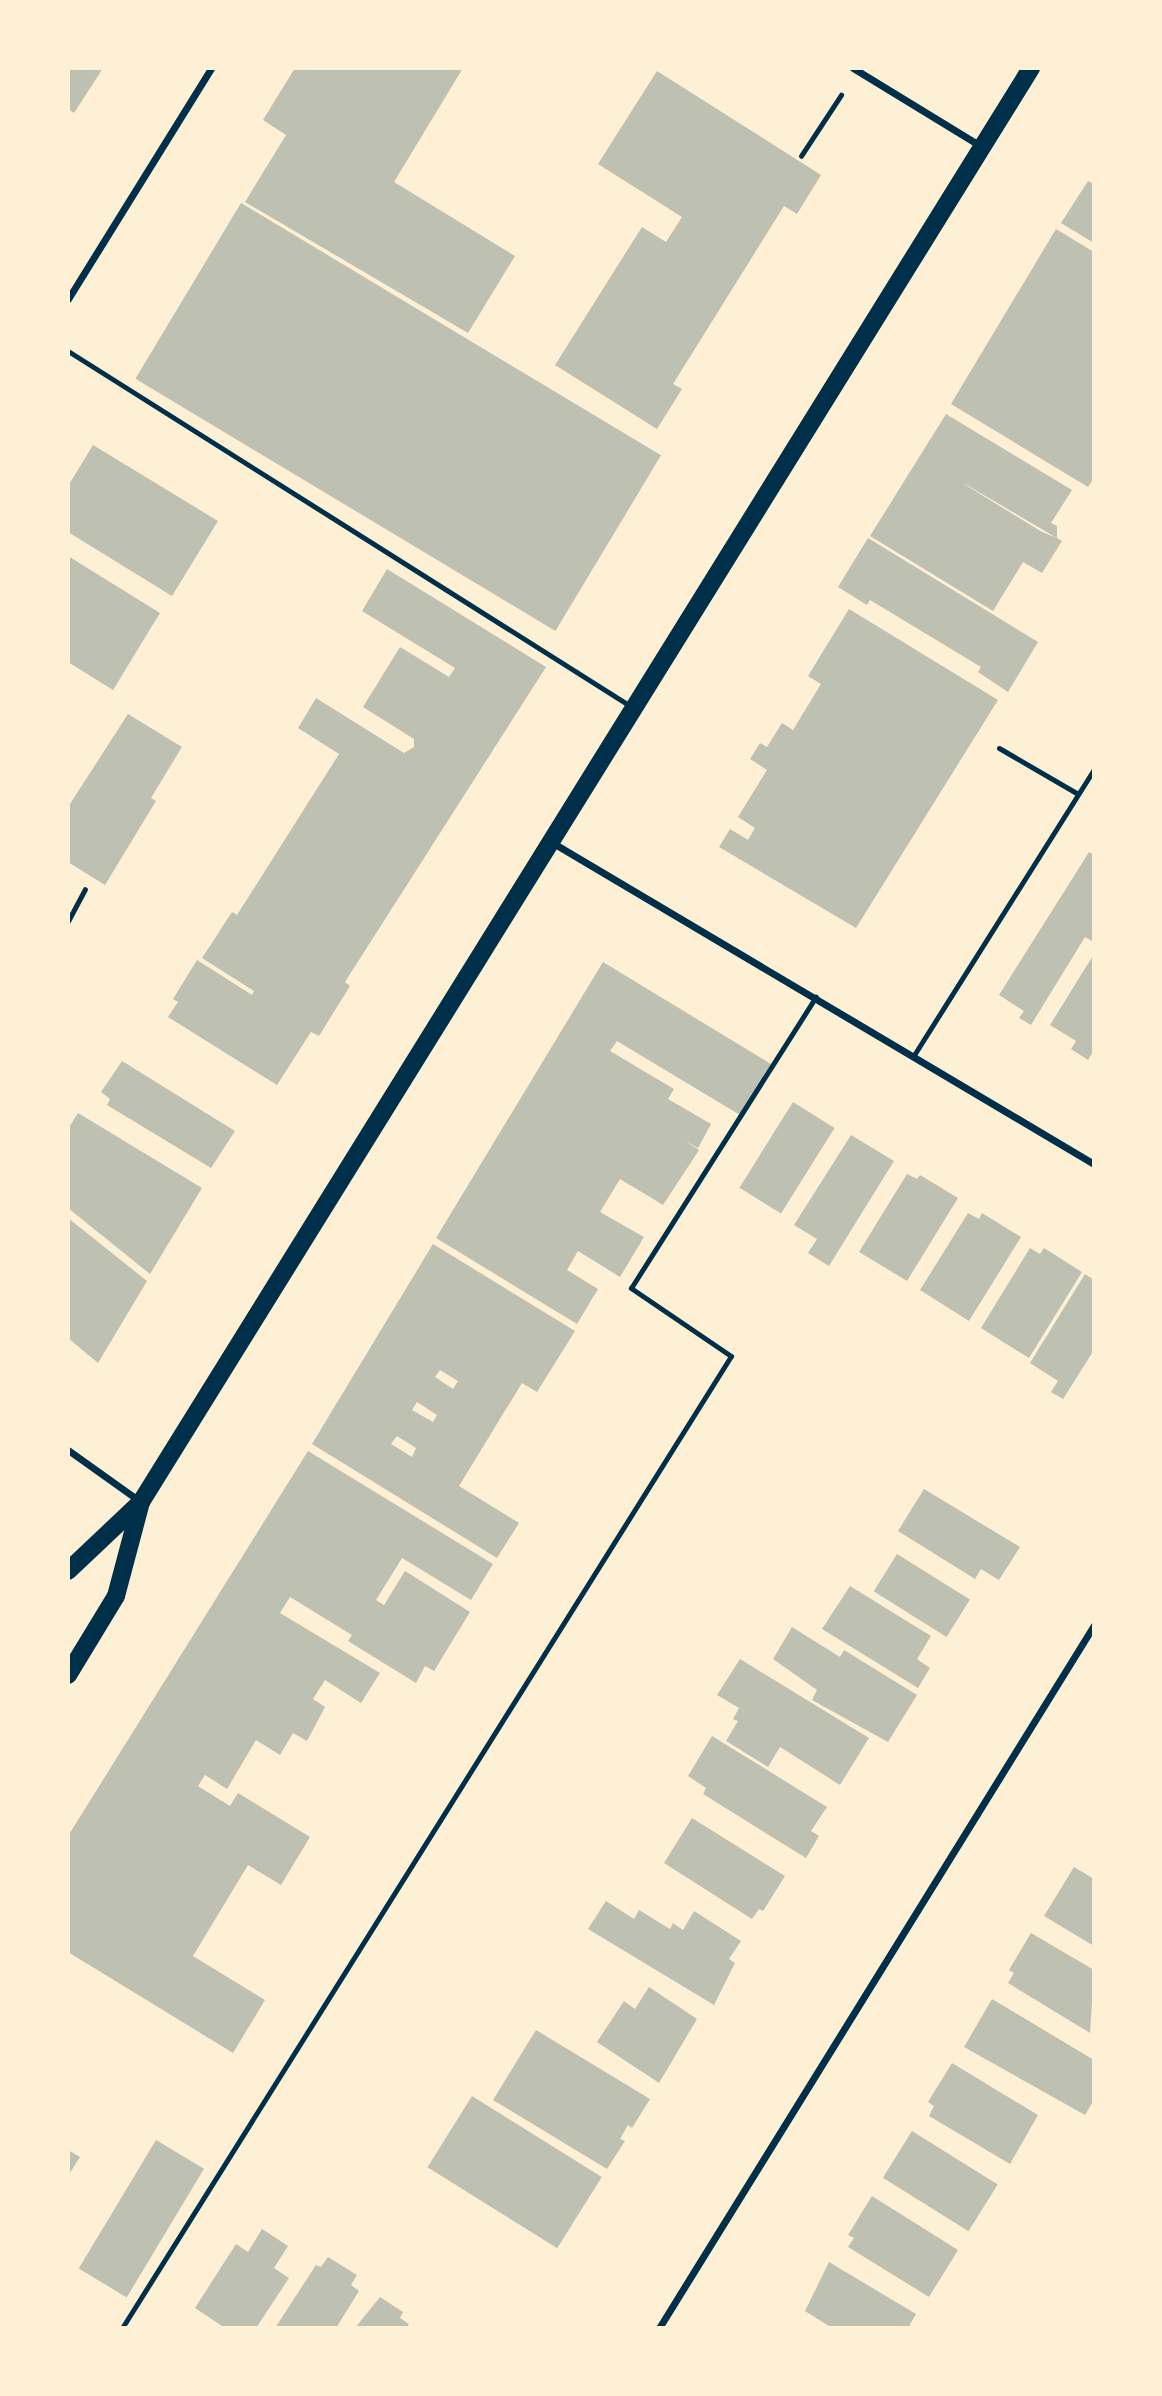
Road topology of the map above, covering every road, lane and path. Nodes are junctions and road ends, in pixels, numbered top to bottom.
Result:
1 (211, 68) edge
2 (1031, 68) edge
3 (855, 69) edge
4 (983, 146) junction
5 (801, 156) dead end
6 (68, 299) edge
7 (68, 351) edge
8 (632, 707) junction
9 (999, 748) dead end
10 (1094, 769) edge
11 (1078, 793) junction
12 (550, 841) junction
13 (85, 890) dead end
14 (68, 921) edge
15 (816, 997) junction
16 (914, 1055) junction
17 (1094, 1164) edge
18 (68, 1450) edge
19 (141, 1502) junction
20 (68, 1571) edge
21 (1094, 1625) edge
22 (68, 1675) edge
23 (122, 2328) edge
24 (659, 2328) edge

1 - 6 street
2 - 4 main road
3 - 4 street
3 - 5 path
4 - 8 main road
7 - 8 lane
8 - 12 main road
9 - 11 lane
10 - 11 lane
11 - 16 lane
12 - 15 street
12 - 19 main road
13 - 14 lane
15 - 16 street
15 - 23 lane
16 - 17 street
18 - 19 street
19 - 20 main road
19 - 22 main road
21 - 24 street

